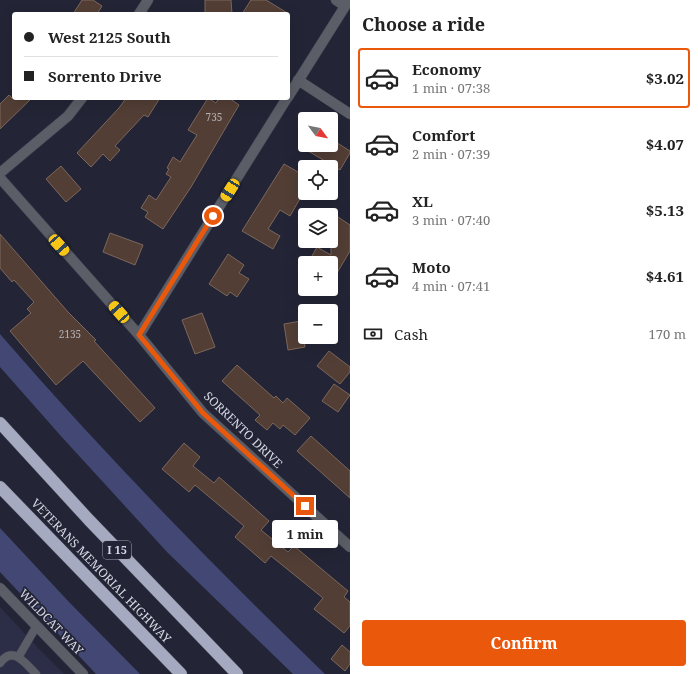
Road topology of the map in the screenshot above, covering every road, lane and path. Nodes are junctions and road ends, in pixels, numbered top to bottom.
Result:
1 (148, 0) edge
2 (336, 0) edge
3 (347, 3) edge
4 (140, 12) edge
5 (298, 80) junction
6 (290, 94) edge
7 (80, 100) edge
8 (286, 100) edge
9 (350, 114) edge
10 (0, 173) edge
11 (0, 178) edge
12 (139, 335) junction
13 (0, 423) edge
14 (0, 487) edge
15 (350, 547) edge
16 (0, 588) edge
17 (36, 627) junction
18 (18, 656) junction
19 (0, 664) edge
20 (36, 674) edge
21 (83, 674) edge
22 (181, 674) edge
23 (237, 674) edge

1 - 4 street
2 - 3 street
3 - 5 street
5 - 6 street
5 - 9 street
7 - 10 street
8 - 12 street
11 - 12 street, SORRENTO DRIVE
12 - 15 street, SORRENTO DRIVE
13 - 23 highway, I 15
14 - 22 highway, VETERANS MEMORIAL HIGHWAY
16 - 17 street, WILDCAT WAY
17 - 18 lane
17 - 21 street, WILDCAT WAY
18 - 19 lane
18 - 20 lane

